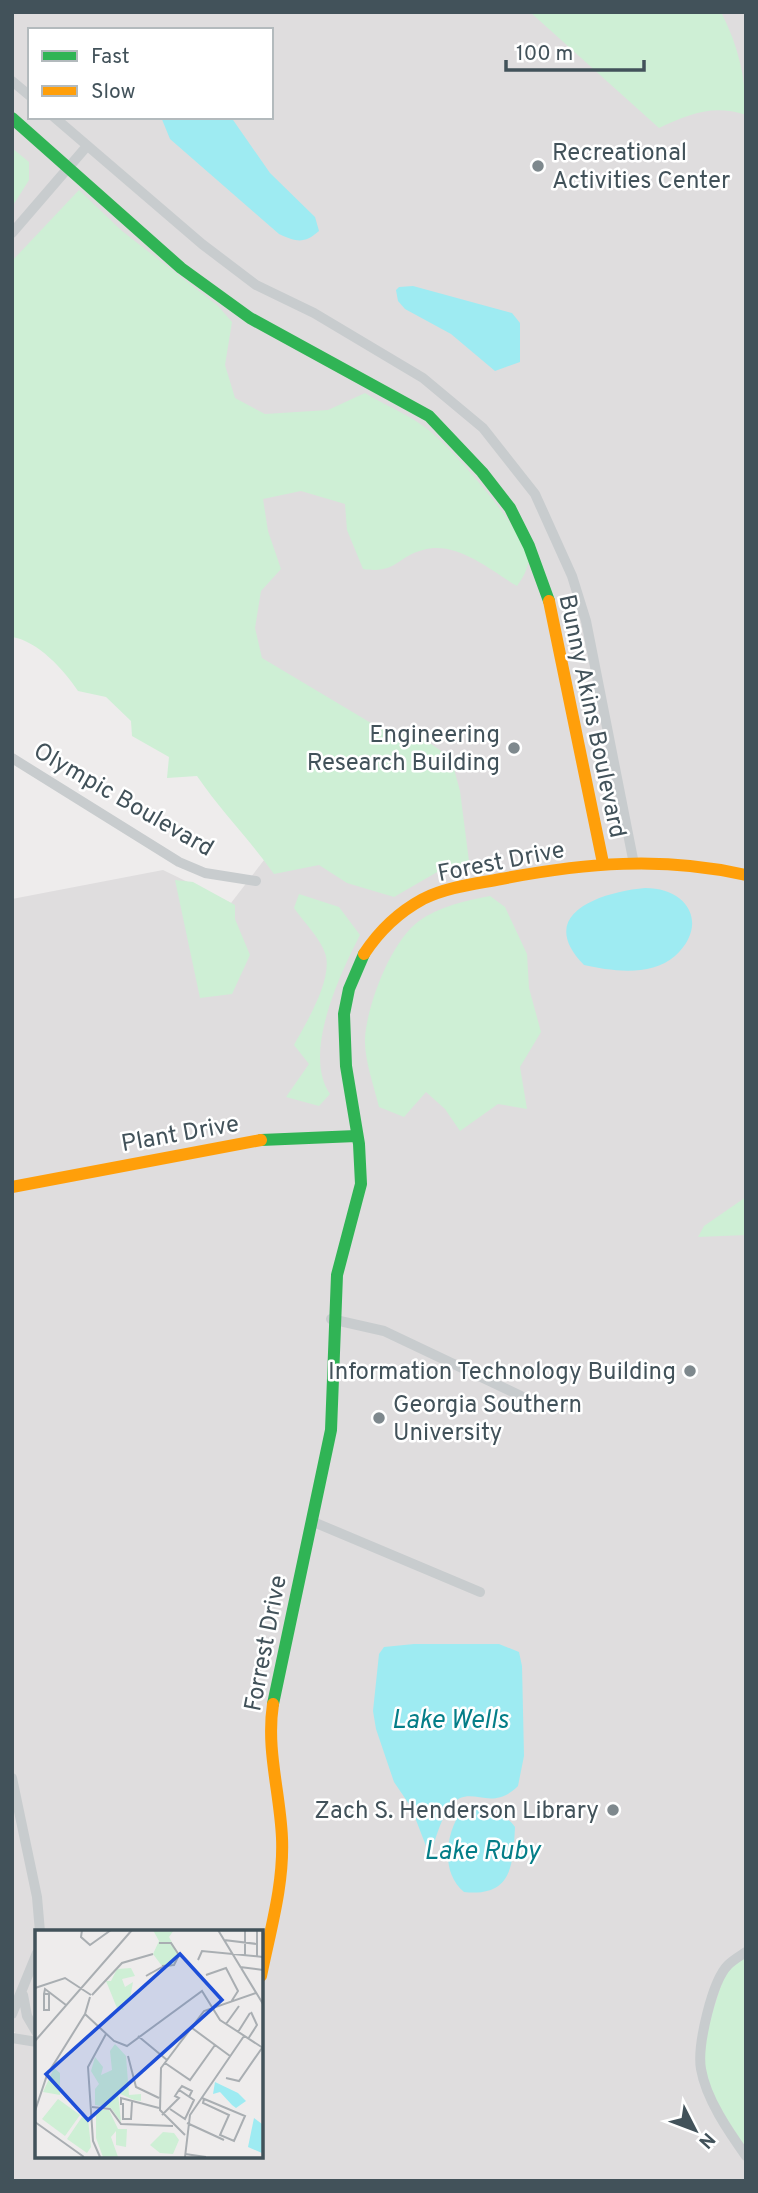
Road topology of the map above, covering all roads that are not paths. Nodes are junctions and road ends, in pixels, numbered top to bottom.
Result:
1 (12, 81) edge
2 (28, 94) edge
3 (12, 118) edge
4 (56, 119) edge
5 (87, 146) junction
6 (69, 168) junction
7 (12, 233) edge
8 (12, 758) edge
9 (633, 859) junction
10 (603, 863) junction
11 (746, 875) edge
12 (256, 881) dead end
13 (356, 1136) junction
14 (12, 1187) edge
15 (331, 1319) junction
16 (521, 1396) dead end
17 (311, 1521) junction
18 (480, 1592) dead end
19 (12, 1778) edge
20 (40, 1930) edge
21 (746, 1952) edge
22 (35, 1958) edge
23 (262, 1971) edge
24 (23, 1991) junction
25 (12, 2014) edge
26 (35, 2030) edge
27 (12, 2038) edge
28 (35, 2042) edge
29 (746, 2157) edge

1 - 2 street
3 - 6 street, Bunny Akins Boulevard
4 - 5 street, Bunny Akins Boulevard
5 - 6 street
5 - 9 street, Bunny Akins Boulevard
6 - 7 street
6 - 10 street, Bunny Akins Boulevard
8 - 12 street, Olympic Boulevard
9 - 10 street, Forest Drive
9 - 11 street, Forest Drive
10 - 13 street, Forest Drive
13 - 14 street, Plant Drive
13 - 15 street, Forest Drive
15 - 16 street
15 - 17 street, Forrest Drive
17 - 18 street
17 - 23 street, Forrest Drive
19 - 20 street
21 - 29 street
22 - 24 street
24 - 25 street
24 - 26 street
27 - 28 street

